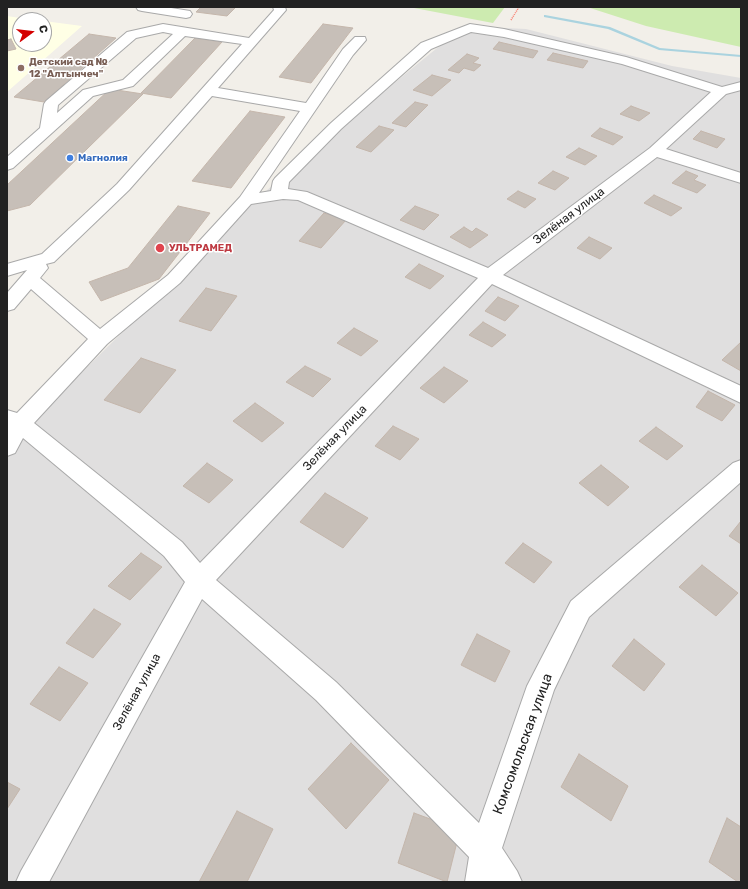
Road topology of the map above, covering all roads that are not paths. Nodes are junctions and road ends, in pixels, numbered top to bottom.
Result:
1 (142, 7) edge
2 (279, 7) edge
3 (190, 10) edge
4 (179, 31) junction
5 (360, 40) dead end
6 (252, 42) junction
7 (731, 88) edge
8 (208, 91) junction
9 (316, 113) junction
10 (342, 121) junction
11 (47, 129) junction
12 (655, 151) junction
13 (7, 165) edge
14 (741, 178) edge
15 (279, 195) junction
16 (246, 200) junction
17 (48, 258) junction
18 (7, 270) edge
19 (490, 276) junction
20 (30, 279) junction
21 (7, 305) edge
22 (100, 339) junction
23 (741, 395) edge
24 (14, 421) edge
25 (7, 447) edge
26 (741, 469) edge
27 (199, 581) junction
28 (485, 851) junction
29 (32, 882) edge
30 (481, 882) edge
31 (506, 882) edge

1 - 3 street
2 - 6 street
3 - 4 street
4 - 6 street
4 - 11 street
4 - 11 street
5 - 9 street
6 - 8 street
7 - 10 street
7 - 12 street, Зелёная улица
8 - 9 street
8 - 17 street
9 - 10 street
9 - 16 street
10 - 15 street
11 - 13 street
12 - 14 street
12 - 19 street, Зелёная улица
15 - 16 street
15 - 19 street
16 - 22 street
17 - 18 street
17 - 20 street
19 - 23 street
19 - 27 street, Зелёная улица
20 - 21 street
20 - 22 street
22 - 24 street
24 - 25 street
24 - 27 street
26 - 28 street, Комсомольская улица
27 - 28 street
27 - 29 street, Зелёная улица
28 - 30 street, Комсомольская улица
28 - 31 street

